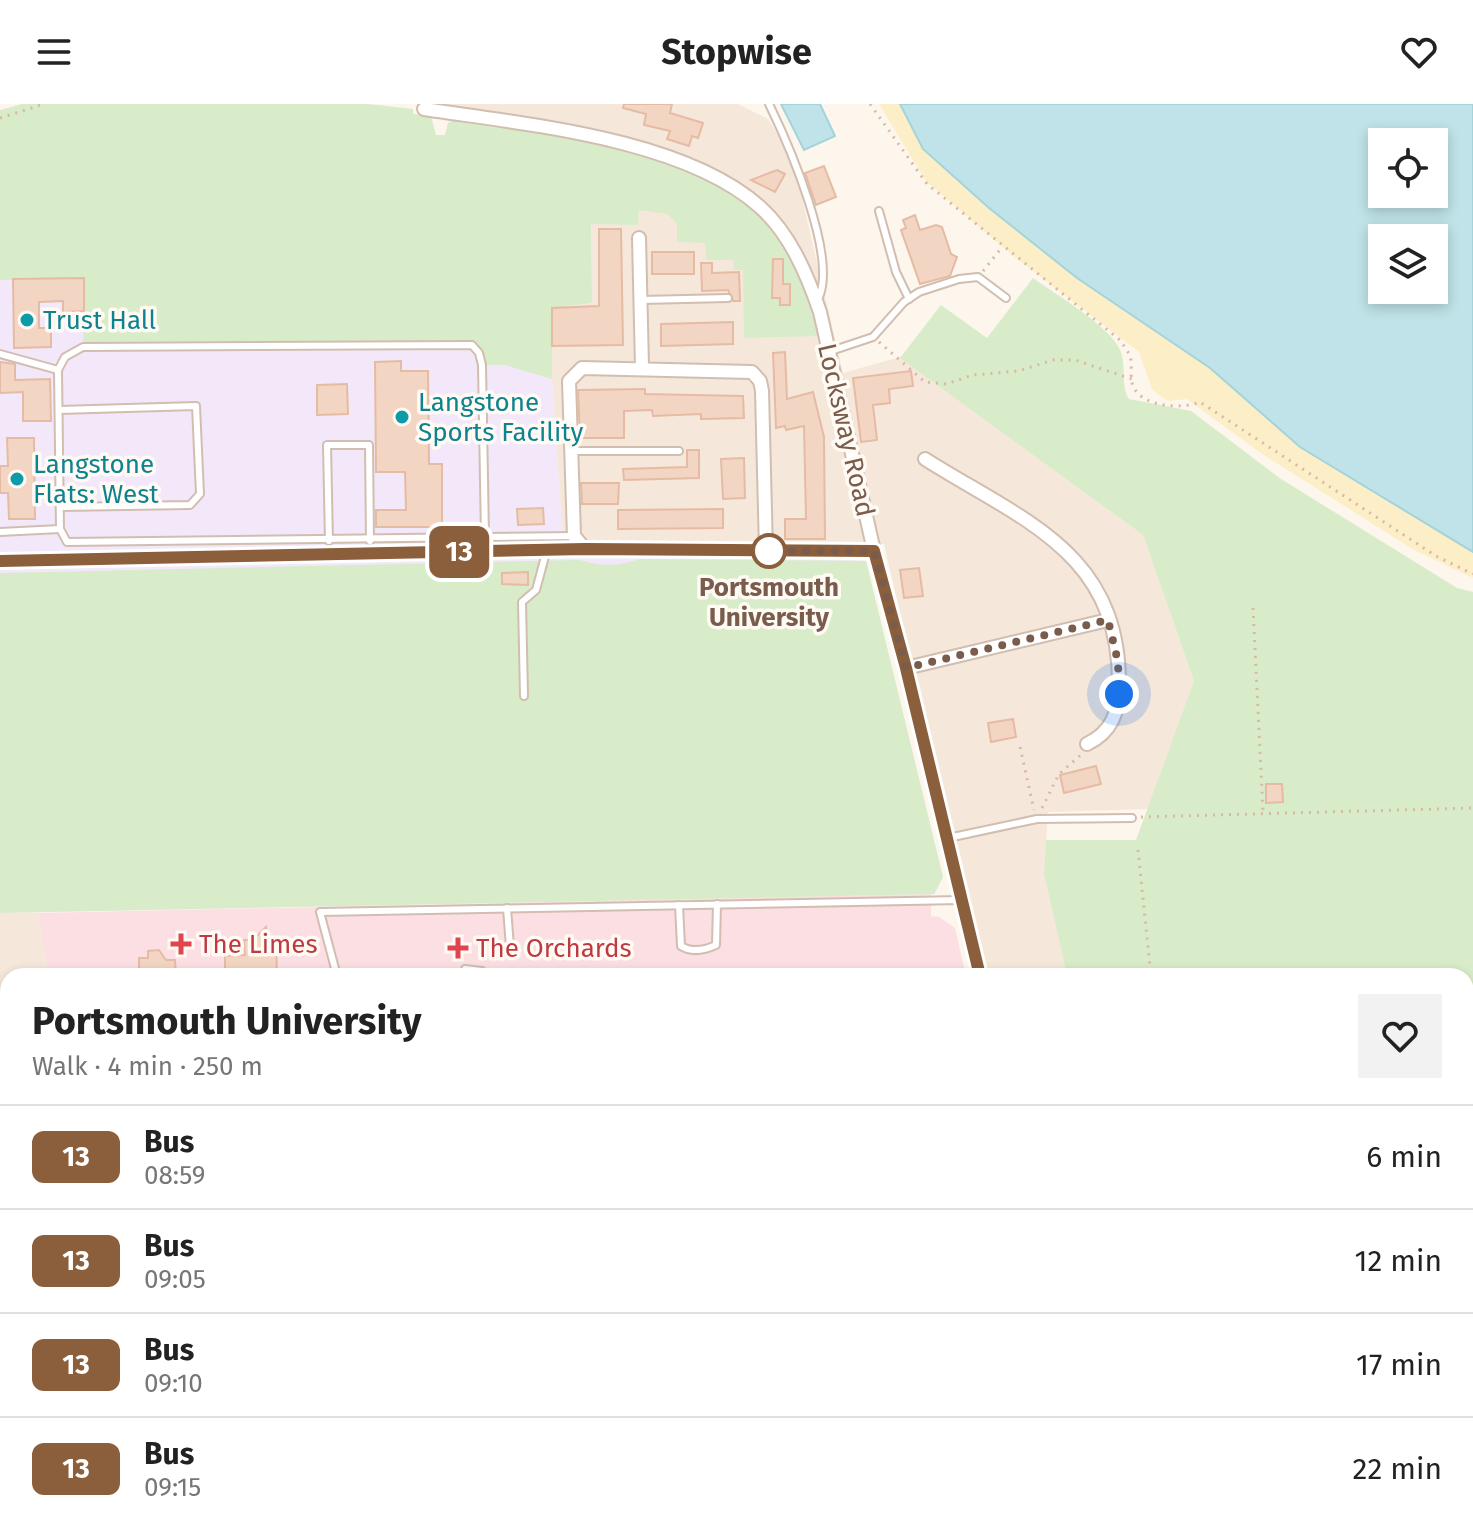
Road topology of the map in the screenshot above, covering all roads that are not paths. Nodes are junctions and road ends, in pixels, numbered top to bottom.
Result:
1 (769, 104) edge
2 (424, 109) dead end
3 (879, 211) dead end
4 (639, 238) dead end
5 (728, 298) dead end
6 (1006, 298) dead end
7 (909, 299) junction
8 (641, 300) junction
9 (816, 302) junction
10 (828, 352) junction
11 (0, 354) edge
12 (642, 367) junction
13 (58, 370) junction
14 (59, 410) junction
15 (572, 451) junction
16 (679, 451) dead end
17 (925, 459) dead end
18 (61, 507) junction
19 (60, 529) junction
20 (0, 532) edge
21 (574, 536) junction
22 (485, 537) junction
23 (329, 541) junction
24 (370, 541) junction
25 (547, 549) junction
26 (585, 549) junction
27 (766, 551) junction
28 (874, 551) junction
29 (0, 561) edge
30 (1108, 620) junction
31 (906, 668) junction
32 (524, 696) dead end
33 (1087, 744) road end
34 (1132, 818) road end
35 (945, 838) junction
36 (961, 900) junction
37 (717, 904) junction
38 (679, 905) junction
39 (507, 908) junction
40 (510, 947) dead end
41 (335, 968) edge
42 (978, 968) edge

1 - 9 lane
2 - 9 street, Locksway Road
3 - 7 lane
4 - 8 street
5 - 8 lane
6 - 7 lane
7 - 10 lane
8 - 12 street
9 - 10 street, Locksway Road
10 - 28 street, Locksway Road
11 - 13 lane
12 - 15 street
12 - 27 street
13 - 14 lane
13 - 22 lane
14 - 18 lane
14 - 18 lane
15 - 16 lane
15 - 21 street
17 - 30 street
18 - 19 lane
19 - 20 lane
19 - 23 lane
21 - 22 lane
21 - 26 street
22 - 24 lane
23 - 24 lane
23 - 24 lane
25 - 26 lane
25 - 29 lane
25 - 32 lane
26 - 27 street
27 - 28 street
28 - 31 street, Locksway Road
30 - 31 street
30 - 33 street
31 - 35 street, Locksway Road
34 - 35 lane
35 - 36 street, Locksway Road
36 - 37 lane
36 - 42 street, Locksway Road
37 - 38 lane
37 - 38 lane
38 - 39 lane
39 - 40 lane
39 - 41 lane

